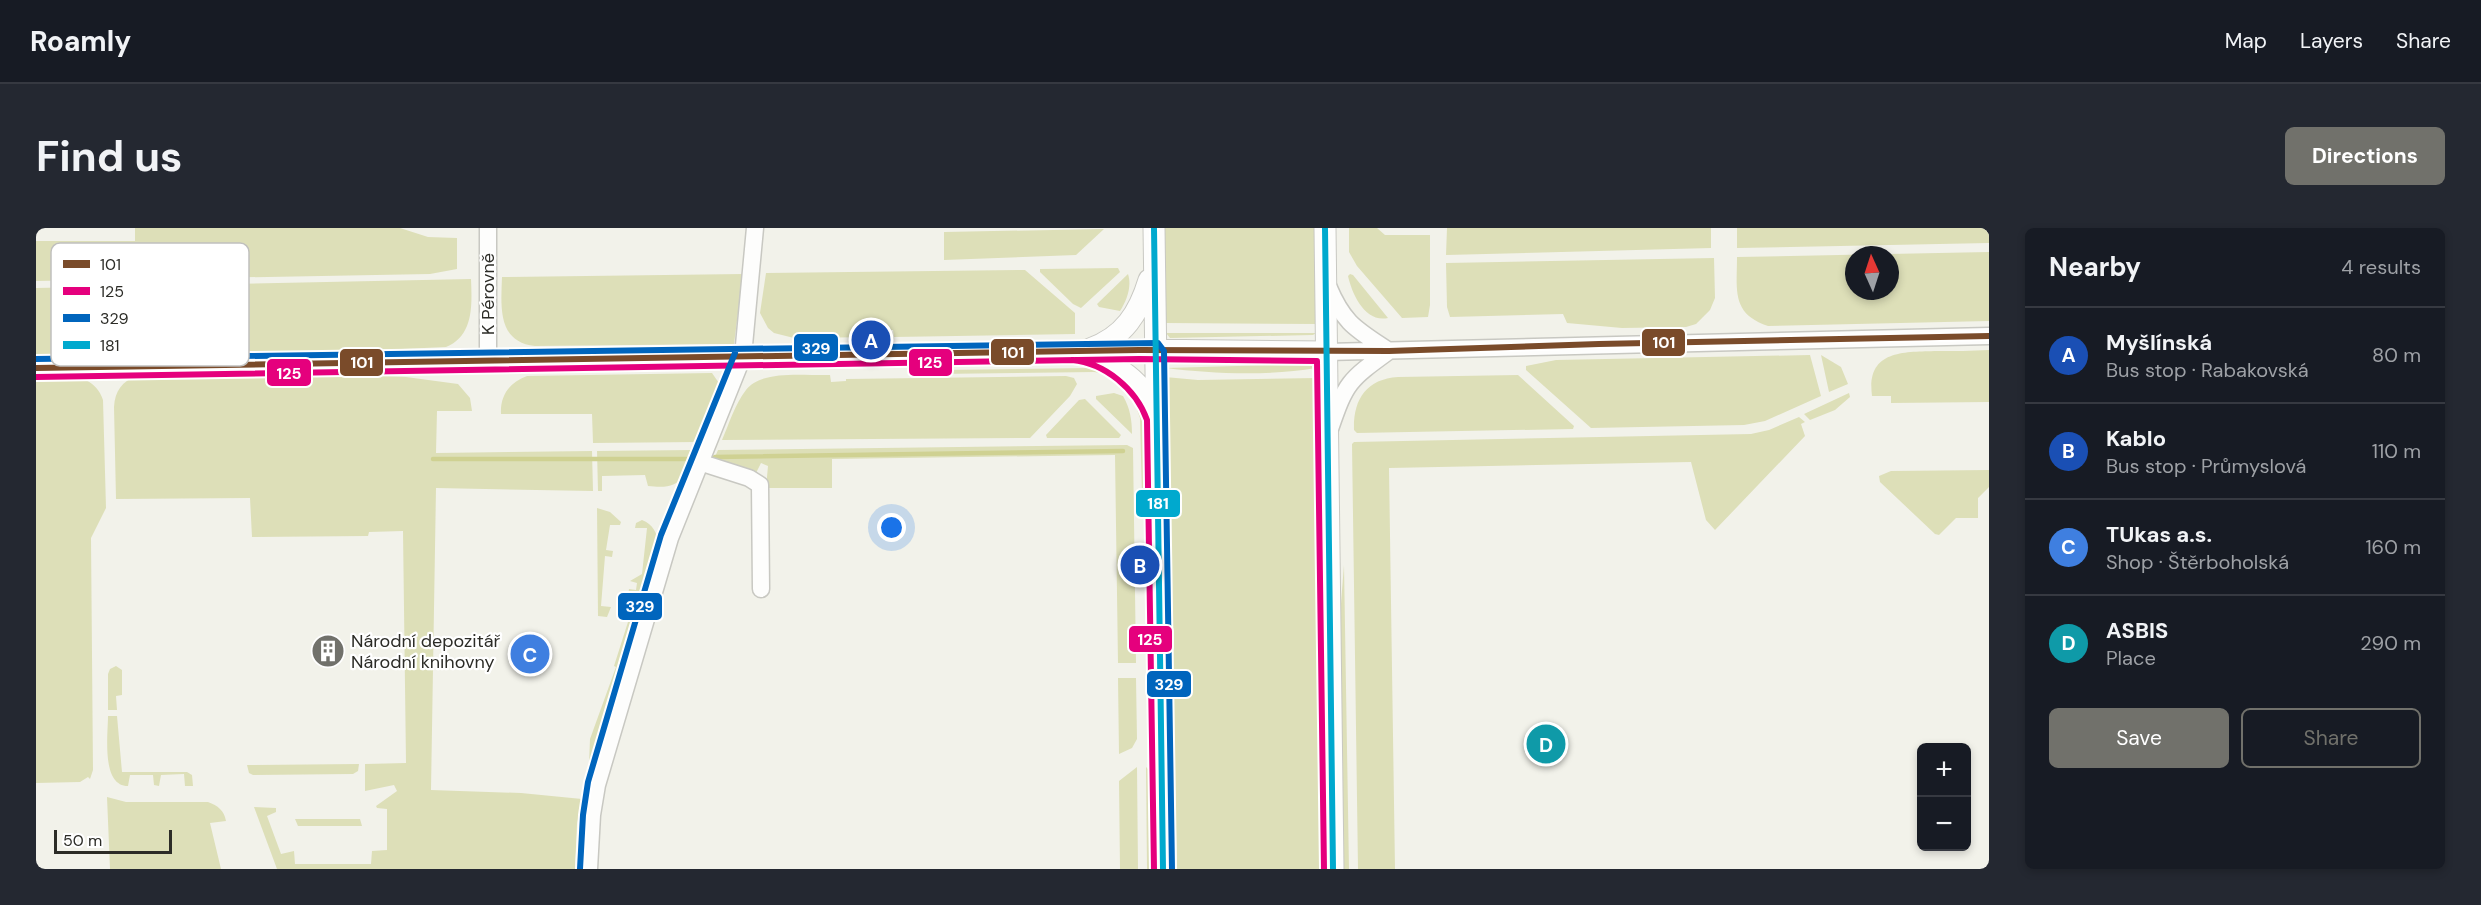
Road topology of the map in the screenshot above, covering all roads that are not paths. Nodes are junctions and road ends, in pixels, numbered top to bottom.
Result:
1 (488, 228) edge
2 (755, 228) edge
3 (1154, 228) edge
4 (1325, 228) edge
5 (1154, 261) junction
6 (1326, 280) junction
7 (1989, 336) edge
8 (1081, 351) junction
9 (1155, 351) junction
10 (1389, 351) junction
11 (1326, 352) junction
12 (742, 356) junction
13 (488, 361) junction
14 (249, 365) edge
15 (165, 366) edge
16 (36, 368) edge
17 (1156, 418) junction
18 (1327, 438) junction
19 (699, 462) junction
20 (761, 589) dead end
21 (589, 869) edge
22 (1163, 869) edge
23 (1333, 869) edge

1 - 13 street, K Pérovně
2 - 12 street
3 - 5 main road
4 - 6 main road
5 - 8 main road
5 - 9 main road
6 - 10 street
6 - 11 main road
7 - 10 street
8 - 9 main road
8 - 12 main road
8 - 17 main road
9 - 11 main road
9 - 17 main road
10 - 11 street
10 - 18 street
11 - 18 main road
12 - 13 main road
12 - 19 street
13 - 14 main road
15 - 16 main road
17 - 22 main road
18 - 23 main road
19 - 20 street
19 - 21 street

